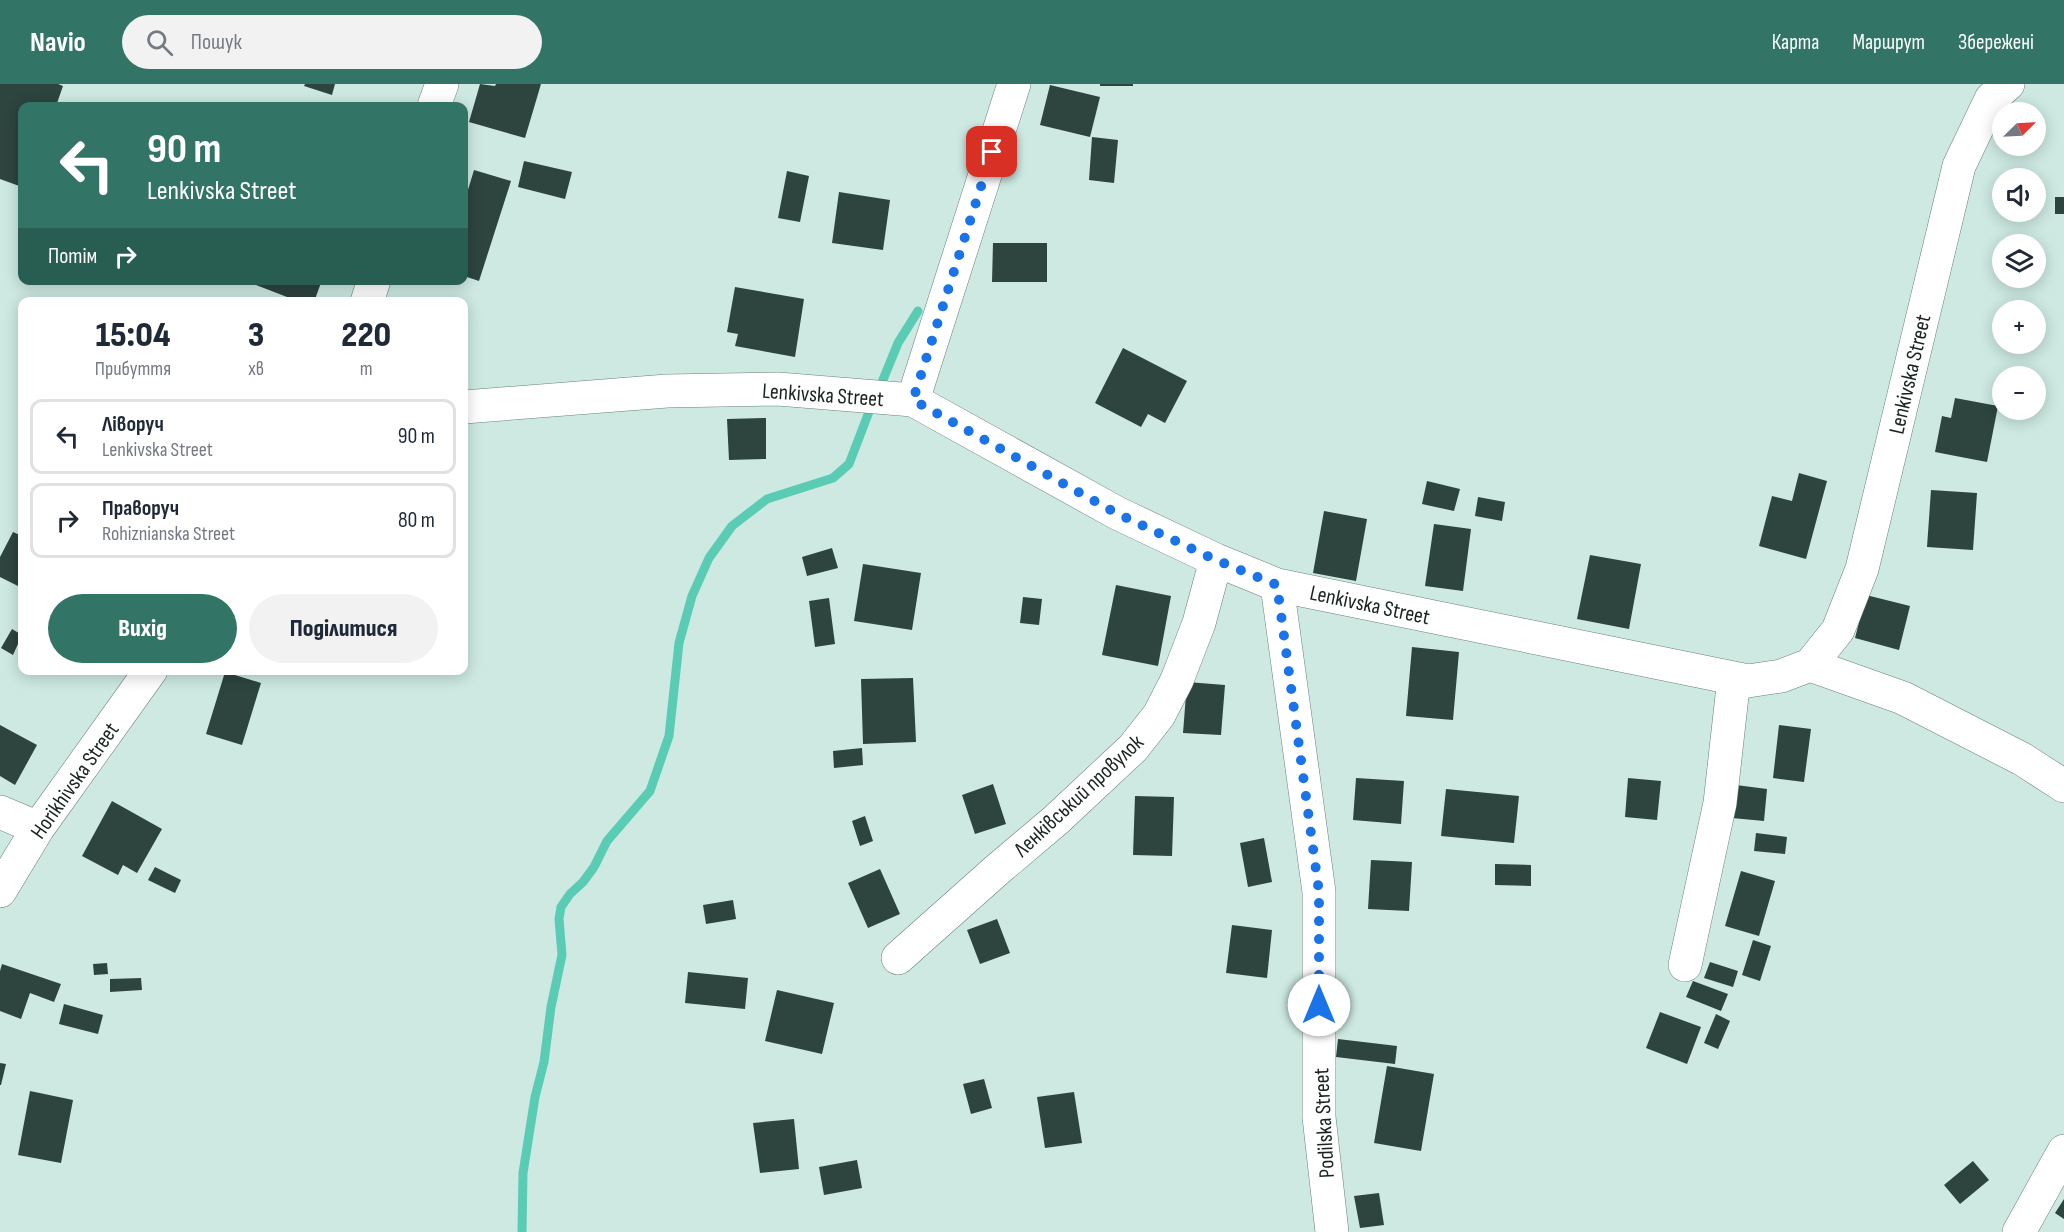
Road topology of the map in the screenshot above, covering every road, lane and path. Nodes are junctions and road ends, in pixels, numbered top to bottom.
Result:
1 (442, 84) edge
2 (1014, 84) edge
3 (2008, 84) edge
4 (435, 102) edge
5 (913, 400) junction
6 (468, 407) edge
7 (1216, 560) junction
8 (1277, 585) junction
9 (1810, 665) junction
10 (147, 675) edge
11 (1734, 678) junction
12 (2064, 786) edge
13 (0, 812) edge
14 (38, 828) junction
15 (0, 891) edge
16 (898, 958) dead end
17 (1685, 964) dead end
18 (2064, 1151) edge
19 (1332, 1232) edge
20 (2019, 1232) edge

1 - 4 street
2 - 5 street
3 - 9 street, Lenkivska Street
5 - 6 street, Lenkivska Street
5 - 7 street, Lenkivska Street
7 - 8 street, Lenkivska Street
7 - 16 street, Ленківський провулок
8 - 11 street, Lenkivska Street
8 - 19 street, Podilska Street
9 - 11 street, Lenkivska Street
9 - 12 street
10 - 14 street, Horikhivska Street
11 - 17 street
13 - 14 street
14 - 15 street, Horikhivska Street
18 - 20 street

